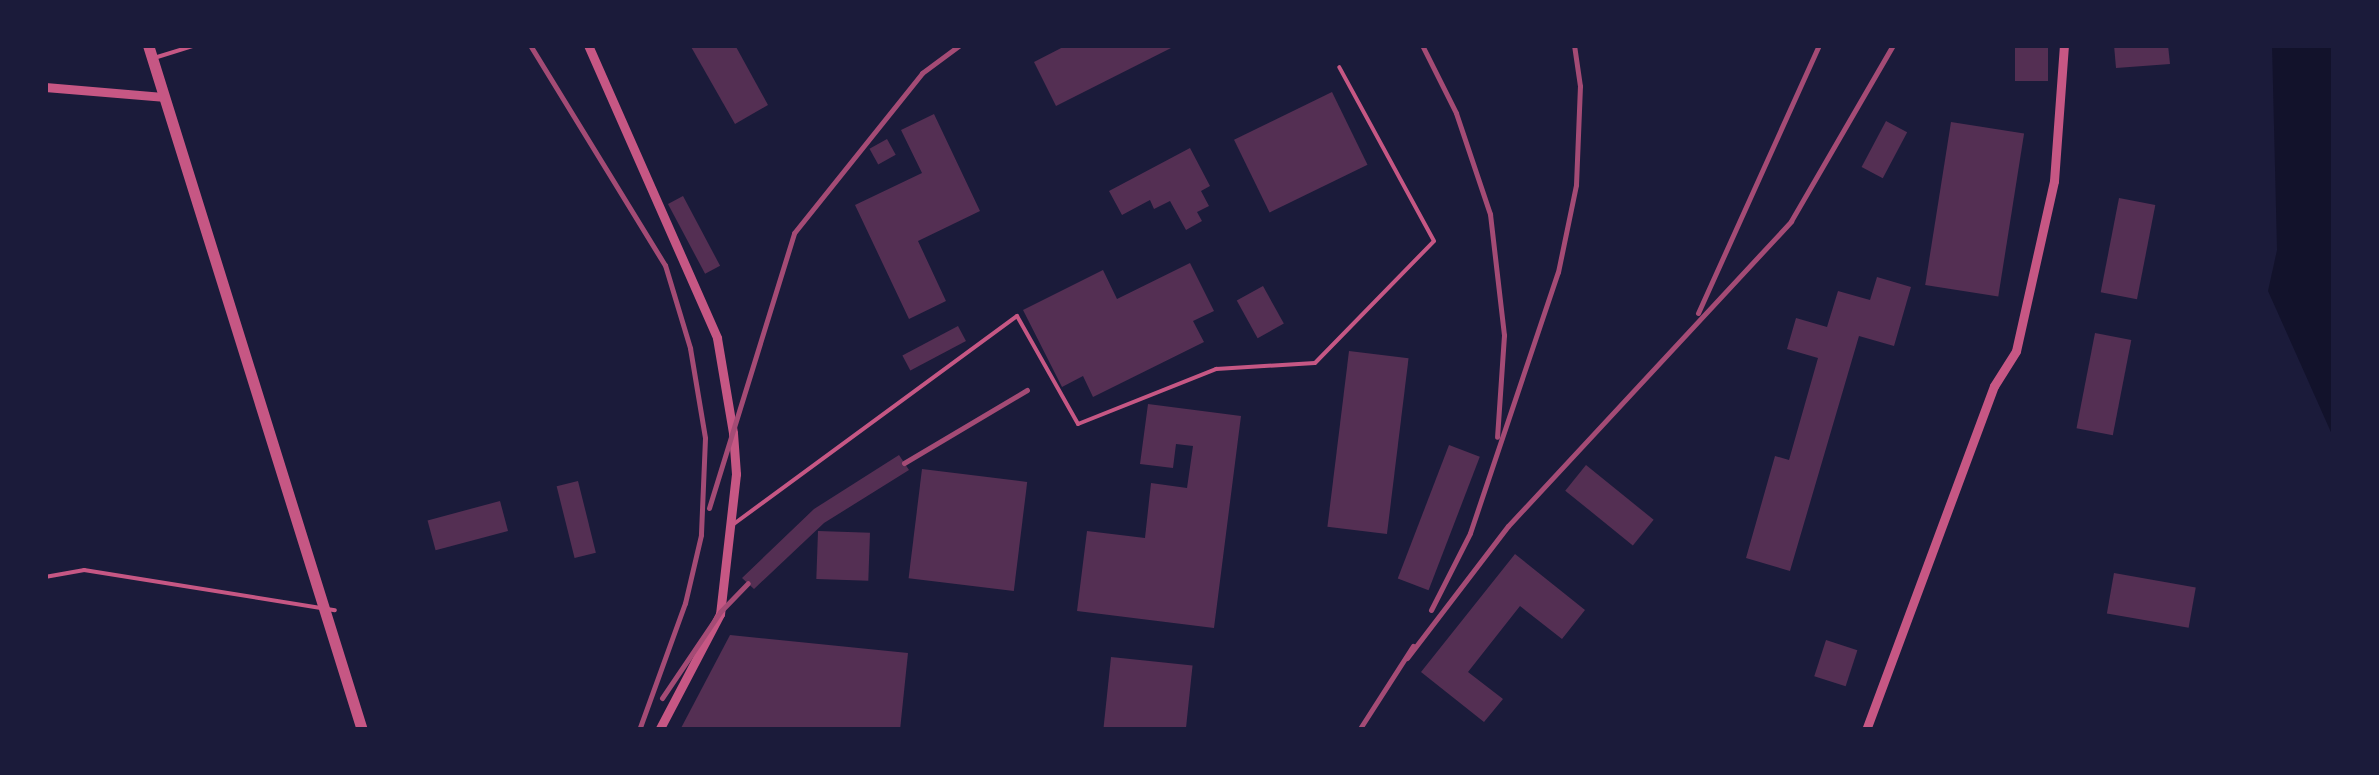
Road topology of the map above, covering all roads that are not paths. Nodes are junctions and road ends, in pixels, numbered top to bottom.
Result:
1 (588, 45) edge
2 (2064, 45) edge
3 (193, 46) edge
4 (150, 52) edge
5 (1338, 68) dead end
6 (45, 88) edge
7 (164, 98) junction
8 (731, 526) junction
9 (45, 577) edge
10 (330, 609) junction
11 (362, 730) edge
12 (659, 730) edge
13 (1866, 730) edge

1 - 8 street
2 - 13 street
3 - 4 lane
4 - 7 street
5 - 8 lane
6 - 7 street
7 - 10 street
8 - 12 street
9 - 10 lane
10 - 11 street

